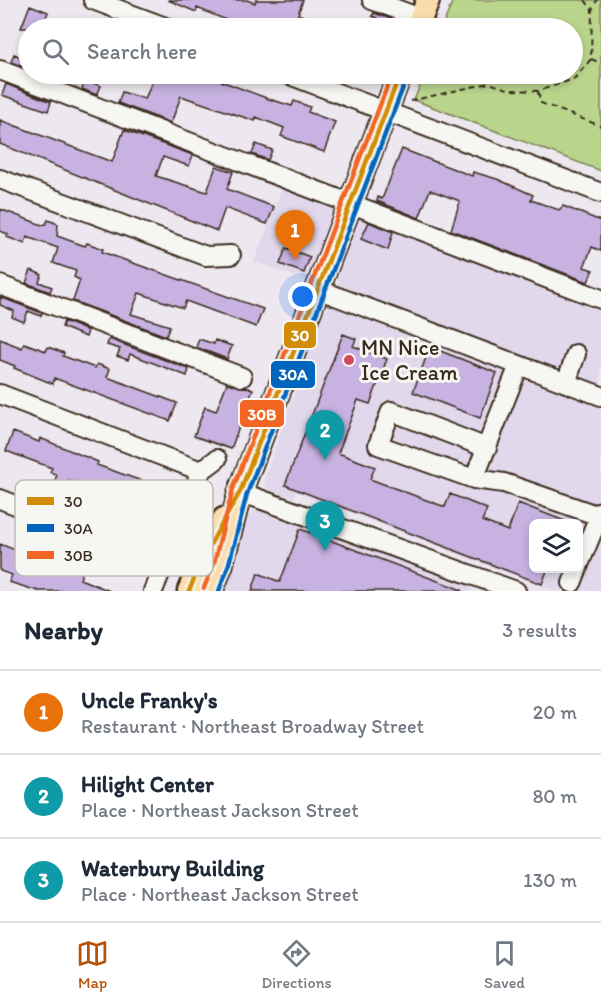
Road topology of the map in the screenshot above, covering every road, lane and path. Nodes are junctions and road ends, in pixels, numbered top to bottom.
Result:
1 (93, 0) edge
2 (372, 0) edge
3 (585, 0) edge
4 (597, 0) edge
5 (592, 10) junction
6 (422, 16) edge
7 (141, 18) edge
8 (591, 59) junction
9 (601, 63) edge
10 (583, 68) edge
11 (0, 70) edge
12 (18, 77) edge
13 (37, 84) edge
14 (314, 84) edge
15 (396, 84) edge
16 (485, 84) edge
17 (492, 84) edge
18 (559, 84) edge
19 (538, 91) junction
20 (410, 101) dead end
21 (386, 111) junction
22 (601, 126) edge
23 (0, 179) edge
24 (601, 193) edge
25 (351, 204) junction
26 (231, 255) dead end
27 (0, 285) edge
28 (318, 289) junction
29 (601, 299) edge
30 (572, 352) dead end
31 (519, 365) junction
32 (242, 376) dead end
33 (562, 381) junction
34 (0, 394) edge
35 (601, 396) edge
36 (487, 448) junction
37 (218, 459) dead end
38 (201, 471) junction
39 (474, 479) junction
40 (197, 480) edge
41 (240, 492) junction
42 (0, 499) edge
43 (15, 505) edge
44 (600, 513) edge
45 (213, 539) edge
46 (583, 556) edge
47 (159, 576) edge
48 (195, 576) edge
49 (485, 586) edge
50 (153, 591) edge
51 (189, 591) edge
52 (211, 591) edge
53 (516, 591) edge

1 - 7 street
2 - 6 street
3 - 5 path
4 - 5 path
5 - 8 path
8 - 9 path
8 - 10 path
11 - 12 street
13 - 25 street
14 - 21 street
15 - 21 main road
16 - 20 path
17 - 19 path
18 - 19 path
19 - 22 path
21 - 24 street
21 - 25 main road
23 - 26 street
25 - 28 main road
25 - 29 street
27 - 32 street
28 - 31 street
28 - 41 main road
30 - 33 street
31 - 33 street
31 - 36 street
33 - 35 street
34 - 38 street
36 - 39 street
36 - 39 street
37 - 38 street
38 - 40 street
39 - 44 street
41 - 45 main road
41 - 49 street
41 - 52 main road
42 - 43 street
44 - 46 street
47 - 50 street
48 - 51 main road
49 - 53 street

